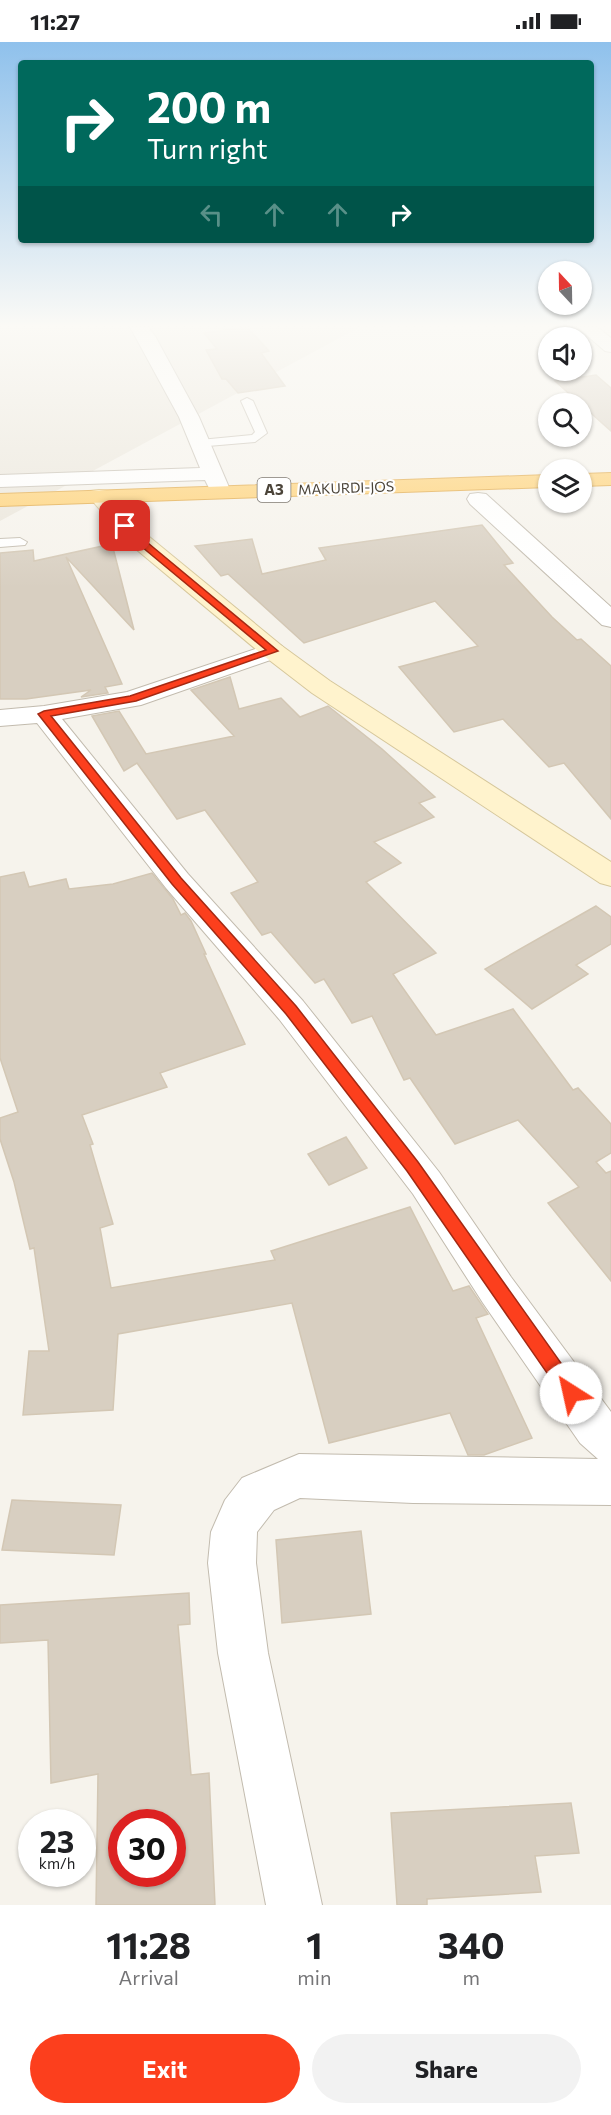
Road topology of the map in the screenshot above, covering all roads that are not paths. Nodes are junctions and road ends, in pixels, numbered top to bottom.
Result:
1 (187, 414) edge
2 (253, 414) edge
3 (200, 444) junction
4 (82, 479) junction
5 (611, 479) edge
6 (592, 480) edge
7 (0, 481) edge
8 (538, 481) edge
9 (216, 483) junction
10 (611, 495) edge
11 (592, 496) edge
12 (538, 497) edge
13 (478, 499) junction
14 (0, 500) edge
15 (105, 504) junction
16 (0, 516) edge
17 (20, 542) dead end
18 (0, 543) edge
19 (611, 620) edge
20 (273, 651) junction
21 (44, 714) junction
22 (0, 718) edge
23 (611, 876) edge
24 (611, 1443) edge
25 (611, 1482) edge
26 (294, 1905) edge

1 - 3 street
2 - 3 lane
3 - 9 street
4 - 7 street
4 - 9 street
4 - 15 street
5 - 6 highway
8 - 9 highway, MAKURDI-JOS / A3
9 - 15 highway, MAKURDI-JOS / A3
10 - 11 highway
12 - 13 highway, MAKURDI-JOS / A3
13 - 15 highway, MAKURDI-JOS / A3
13 - 19 street
14 - 15 highway, MAKURDI-JOS / A3
15 - 16 highway, MAKURDI-JOS / A3
15 - 20 main road
17 - 18 lane
20 - 21 street
20 - 23 main road
21 - 22 street
21 - 24 street
25 - 26 street

